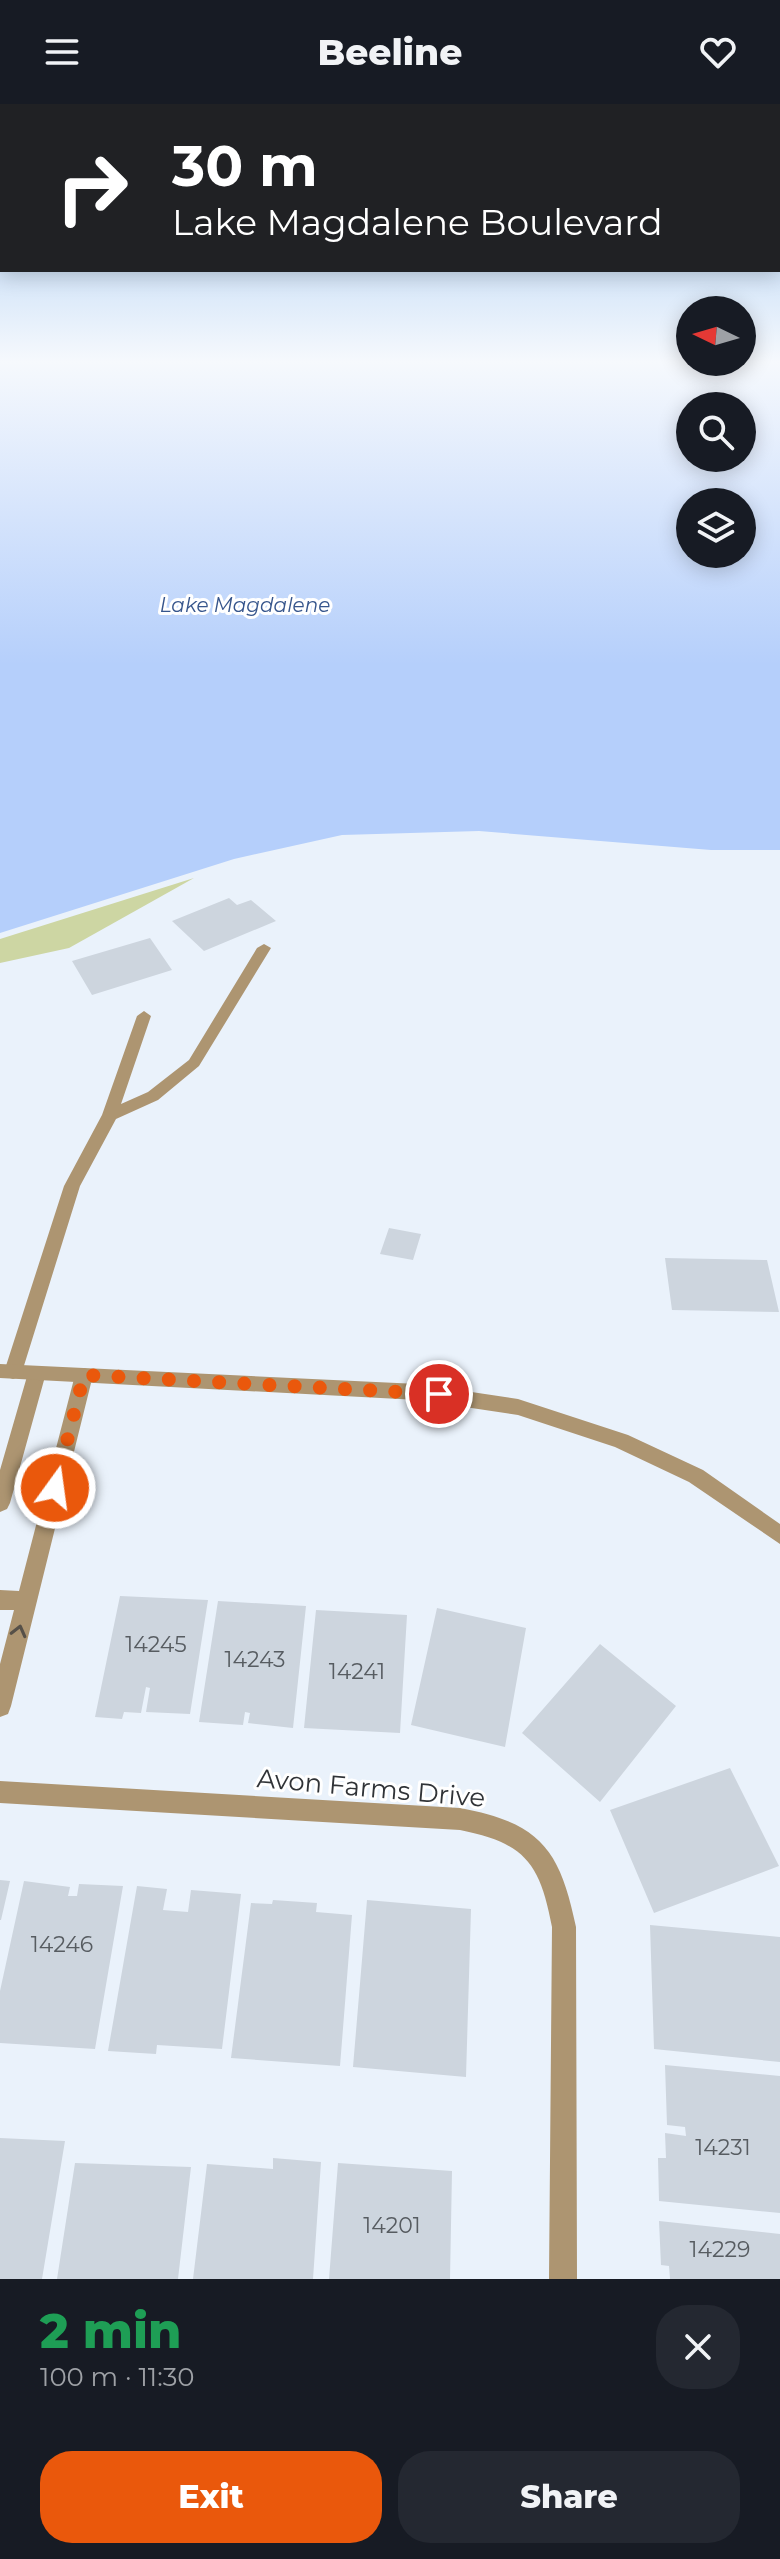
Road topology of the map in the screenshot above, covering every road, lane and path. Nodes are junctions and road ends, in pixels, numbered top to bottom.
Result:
1 (264, 948) dead end
2 (144, 1016) dead end
3 (110, 1115) junction
4 (7, 1372) edge
5 (37, 1373) junction
6 (84, 1375) junction
7 (0, 1503) edge
8 (780, 1535) edge
9 (0, 1600) edge
10 (27, 1601) junction
11 (0, 1706) edge
12 (0, 1792) edge
13 (563, 2279) edge

1 - 3 street
2 - 3 street
3 - 4 street
4 - 5 street
5 - 6 street
5 - 7 street
6 - 8 street
6 - 10 street
9 - 10 street
11 -> 10 street
12 - 13 street, Avon Farms Drive

